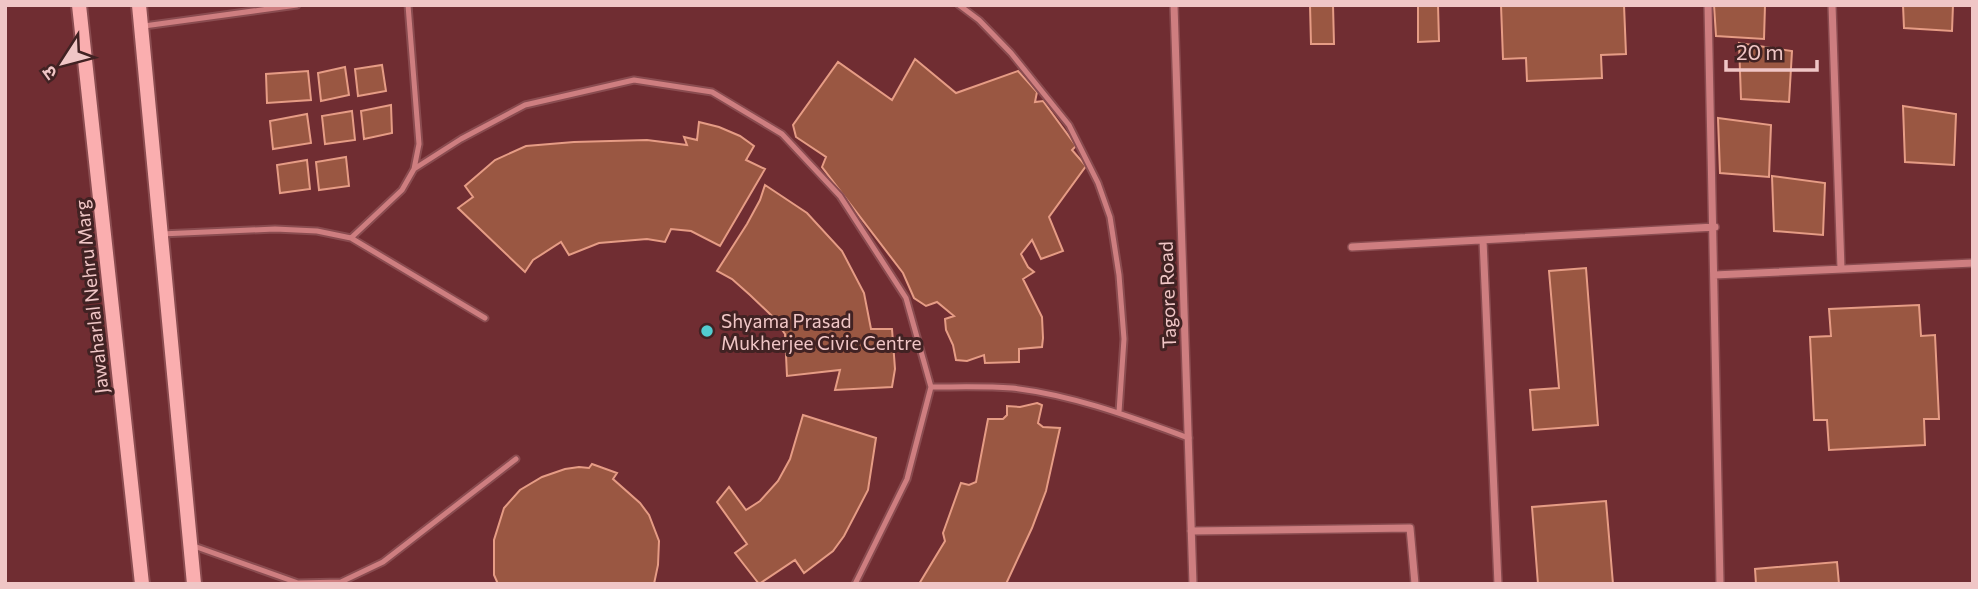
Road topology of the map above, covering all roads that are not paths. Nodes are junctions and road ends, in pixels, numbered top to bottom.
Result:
1 (79, 5) edge
2 (139, 5) edge
3 (297, 5) edge
4 (408, 5) edge
5 (959, 5) edge
6 (1174, 5) edge
7 (1708, 5) edge
8 (1832, 5) edge
9 (141, 26) junction
10 (414, 169) junction
11 (1714, 227) junction
12 (161, 234) junction
13 (351, 238) junction
14 (1483, 240) junction
15 (1352, 247) dead end
16 (1973, 263) edge
17 (1841, 269) junction
18 (1714, 275) junction
19 (485, 318) dead end
20 (930, 387) junction
21 (1119, 412) junction
22 (1189, 438) junction
23 (516, 459) dead end
24 (1191, 531) junction
25 (190, 545) junction
26 (142, 584) edge
27 (194, 584) edge
28 (855, 584) edge
29 (1193, 584) edge
30 (1415, 584) edge
31 (1498, 584) edge
32 (1720, 584) edge

1 - 26 main road, Jawaharlal Nehru Marg
2 - 9 main road
3 - 9 lane
4 - 10 lane
5 - 21 lane
6 - 22 street, Tagore Road
7 - 11 street
8 - 17 street
9 - 12 main road
10 - 13 lane
10 - 20 lane
11 - 14 street
11 - 18 street
12 - 13 lane
12 - 25 main road
13 - 19 lane
14 - 15 street
14 - 31 street
16 - 17 street
17 - 18 street
18 - 32 street
20 - 21 lane
20 - 28 lane
21 - 22 lane
22 - 24 street, Tagore Road
23 - 25 lane
24 - 29 street, Tagore Road
24 - 30 street
25 - 27 main road

